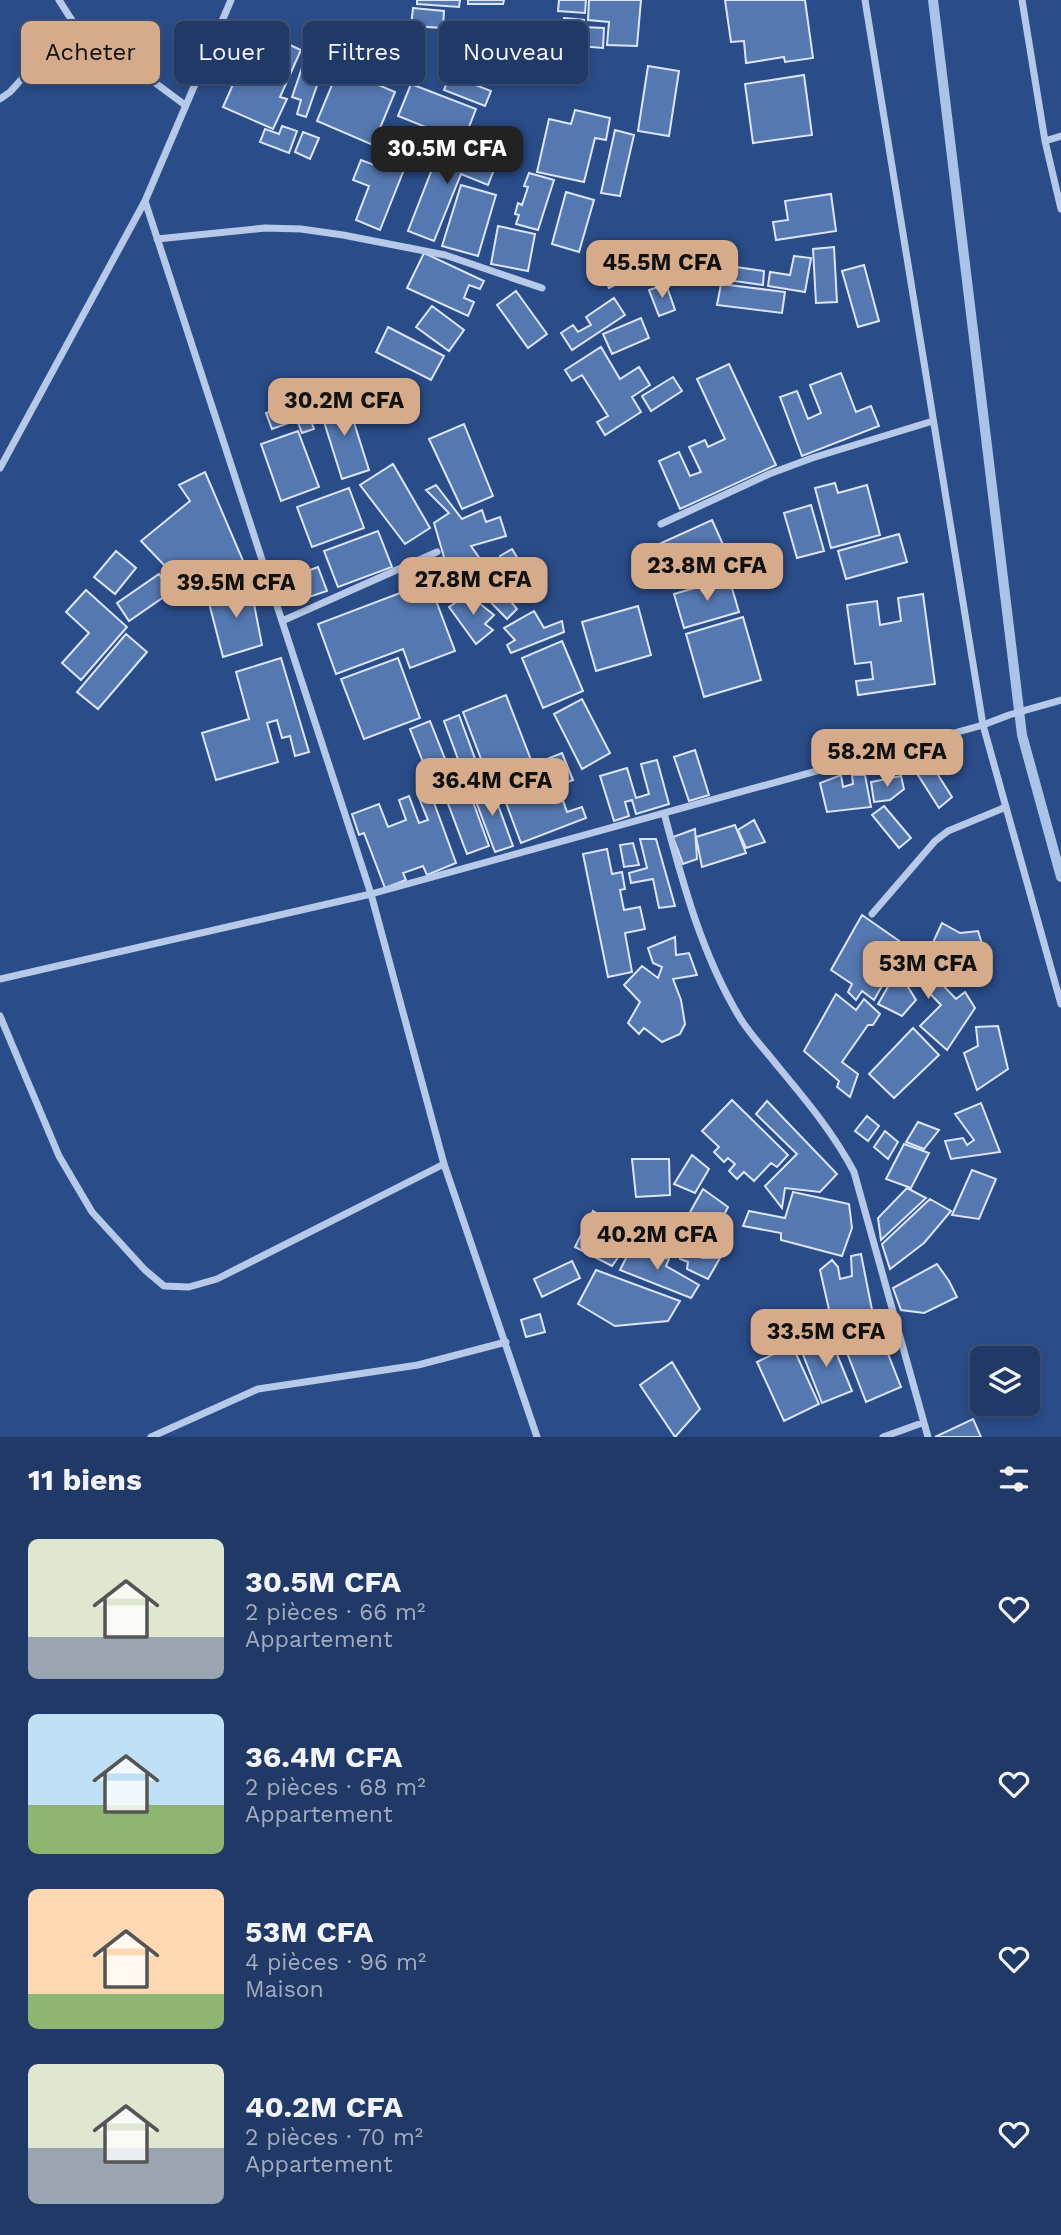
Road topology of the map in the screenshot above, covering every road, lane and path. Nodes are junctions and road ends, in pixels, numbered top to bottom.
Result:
1 (59, 0) edge
2 (231, 0) edge
3 (865, 0) edge
4 (1022, 0) edge
5 (71, 21) edge
6 (21, 80) edge
7 (156, 84) edge
8 (0, 99) edge
9 (185, 105) junction
10 (1061, 136) edge
11 (1045, 141) junction
12 (145, 201) junction
13 (1061, 209) edge
14 (157, 239) junction
15 (542, 288) dead end
16 (933, 421) junction
17 (0, 468) edge
18 (661, 524) dead end
19 (437, 552) dead end
20 (282, 621) junction
21 (1061, 700) edge
22 (983, 725) junction
23 (1006, 807) junction
24 (664, 814) junction
25 (371, 894) junction
26 (872, 914) dead end
27 (0, 979) edge
28 (1061, 1004) edge
29 (0, 1016) edge
30 (444, 1164) junction
31 (506, 1342) junction
32 (922, 1423) junction
33 (151, 1437) edge
34 (537, 1437) edge
35 (883, 1437) edge
36 (928, 1437) edge

1 - 5 street
2 - 9 street
3 - 16 street
4 - 11 street
6 - 8 street
7 - 9 street
9 - 12 street
10 - 11 street
11 - 13 street
12 - 14 street
12 - 17 street
14 - 15 street
14 - 20 street
16 - 18 street
16 - 22 street
19 - 20 street
20 - 25 street
21 - 22 street
22 - 23 street
22 - 24 street
23 - 26 street
23 - 28 street
24 - 25 street
24 - 32 street
25 - 27 street
25 - 30 street
29 - 30 street
30 - 31 street
31 - 33 street
31 - 34 street
32 - 35 street
32 - 36 street

